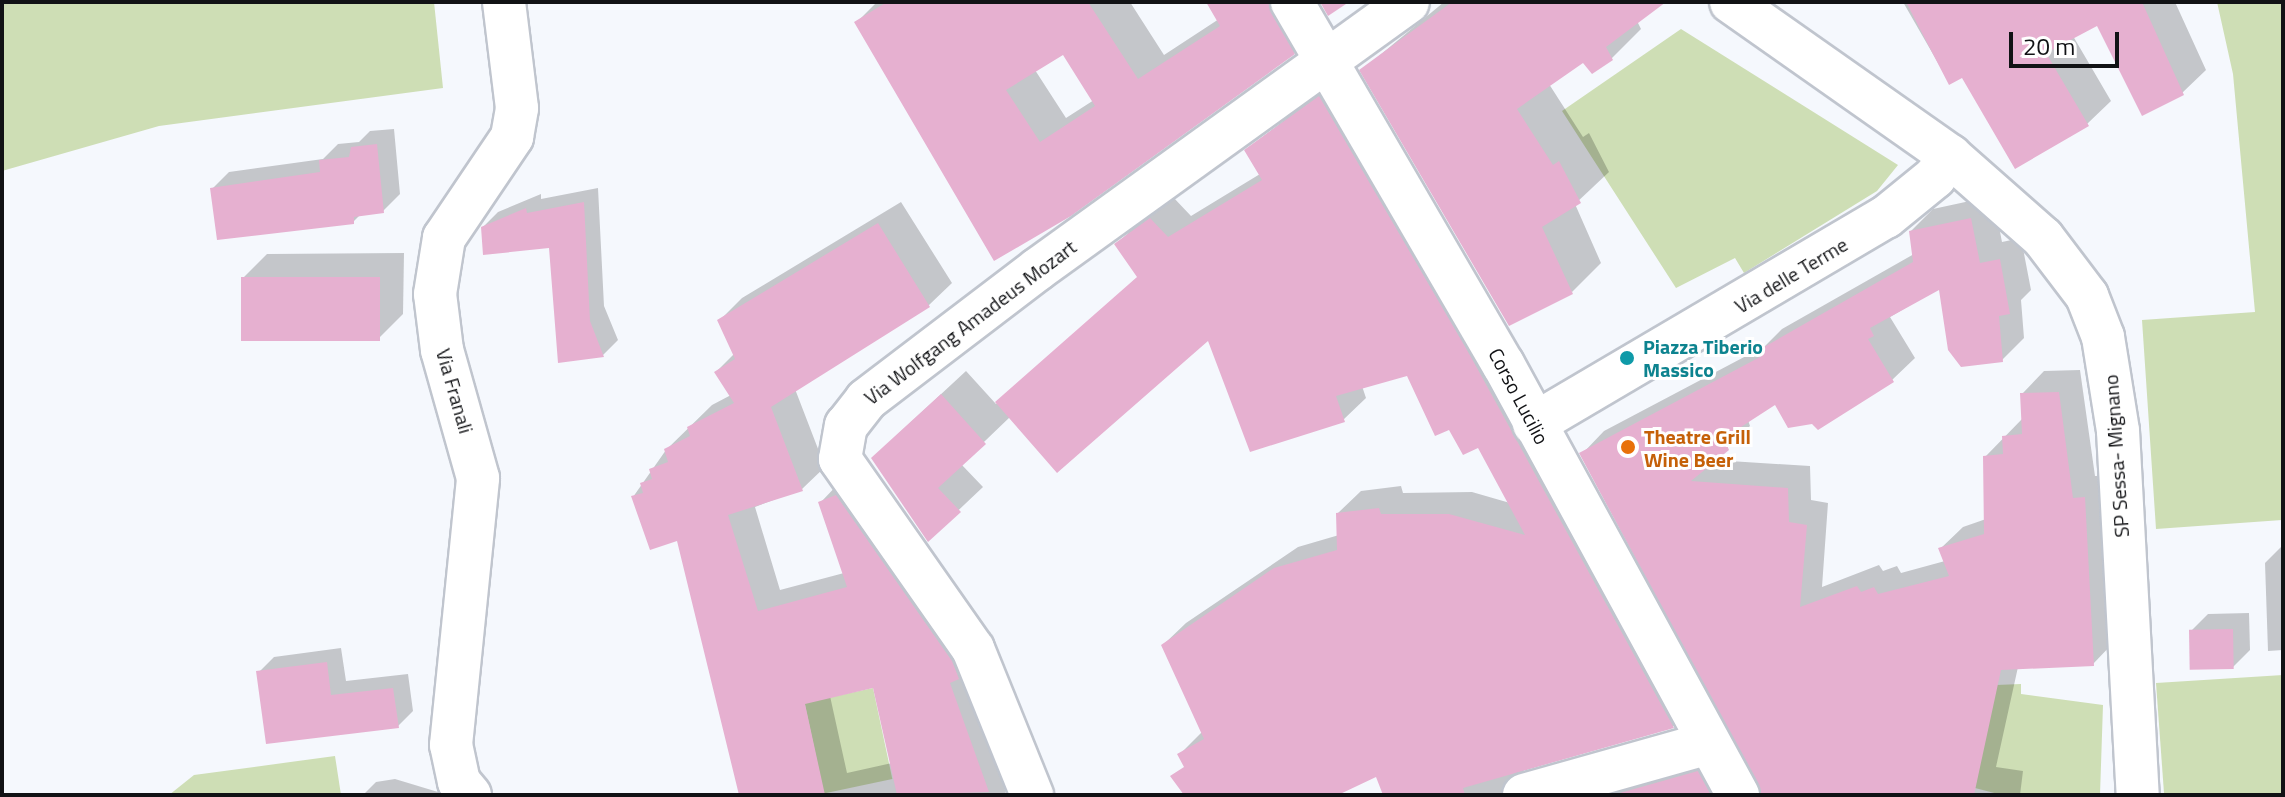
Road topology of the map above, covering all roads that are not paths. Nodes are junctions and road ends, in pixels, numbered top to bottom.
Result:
1 (504, 2) edge
2 (1292, 2) edge
3 (1408, 2) edge
4 (1731, 2) edge
5 (1327, 58) junction
6 (1950, 156) junction
7 (1534, 424) junction
8 (1709, 743) junction
9 (470, 795) edge
10 (1032, 795) edge
11 (1524, 795) edge
12 (1738, 795) edge
13 (2138, 795) edge

1 - 9 street, Via Franali
2 - 5 street, Corso Lucilio
3 - 5 street, Via Wolfgang Amadeus Mozart
4 - 6 street, SP Sessa- Mignano
5 - 7 street, Corso Lucilio
5 - 10 street, Via Wolfgang Amadeus Mozart
6 - 7 street, Via delle Terme
6 - 13 street, SP Sessa- Mignano
7 - 8 street, Corso Lucilio
8 - 11 street
8 - 12 street, Corso Lucilio

